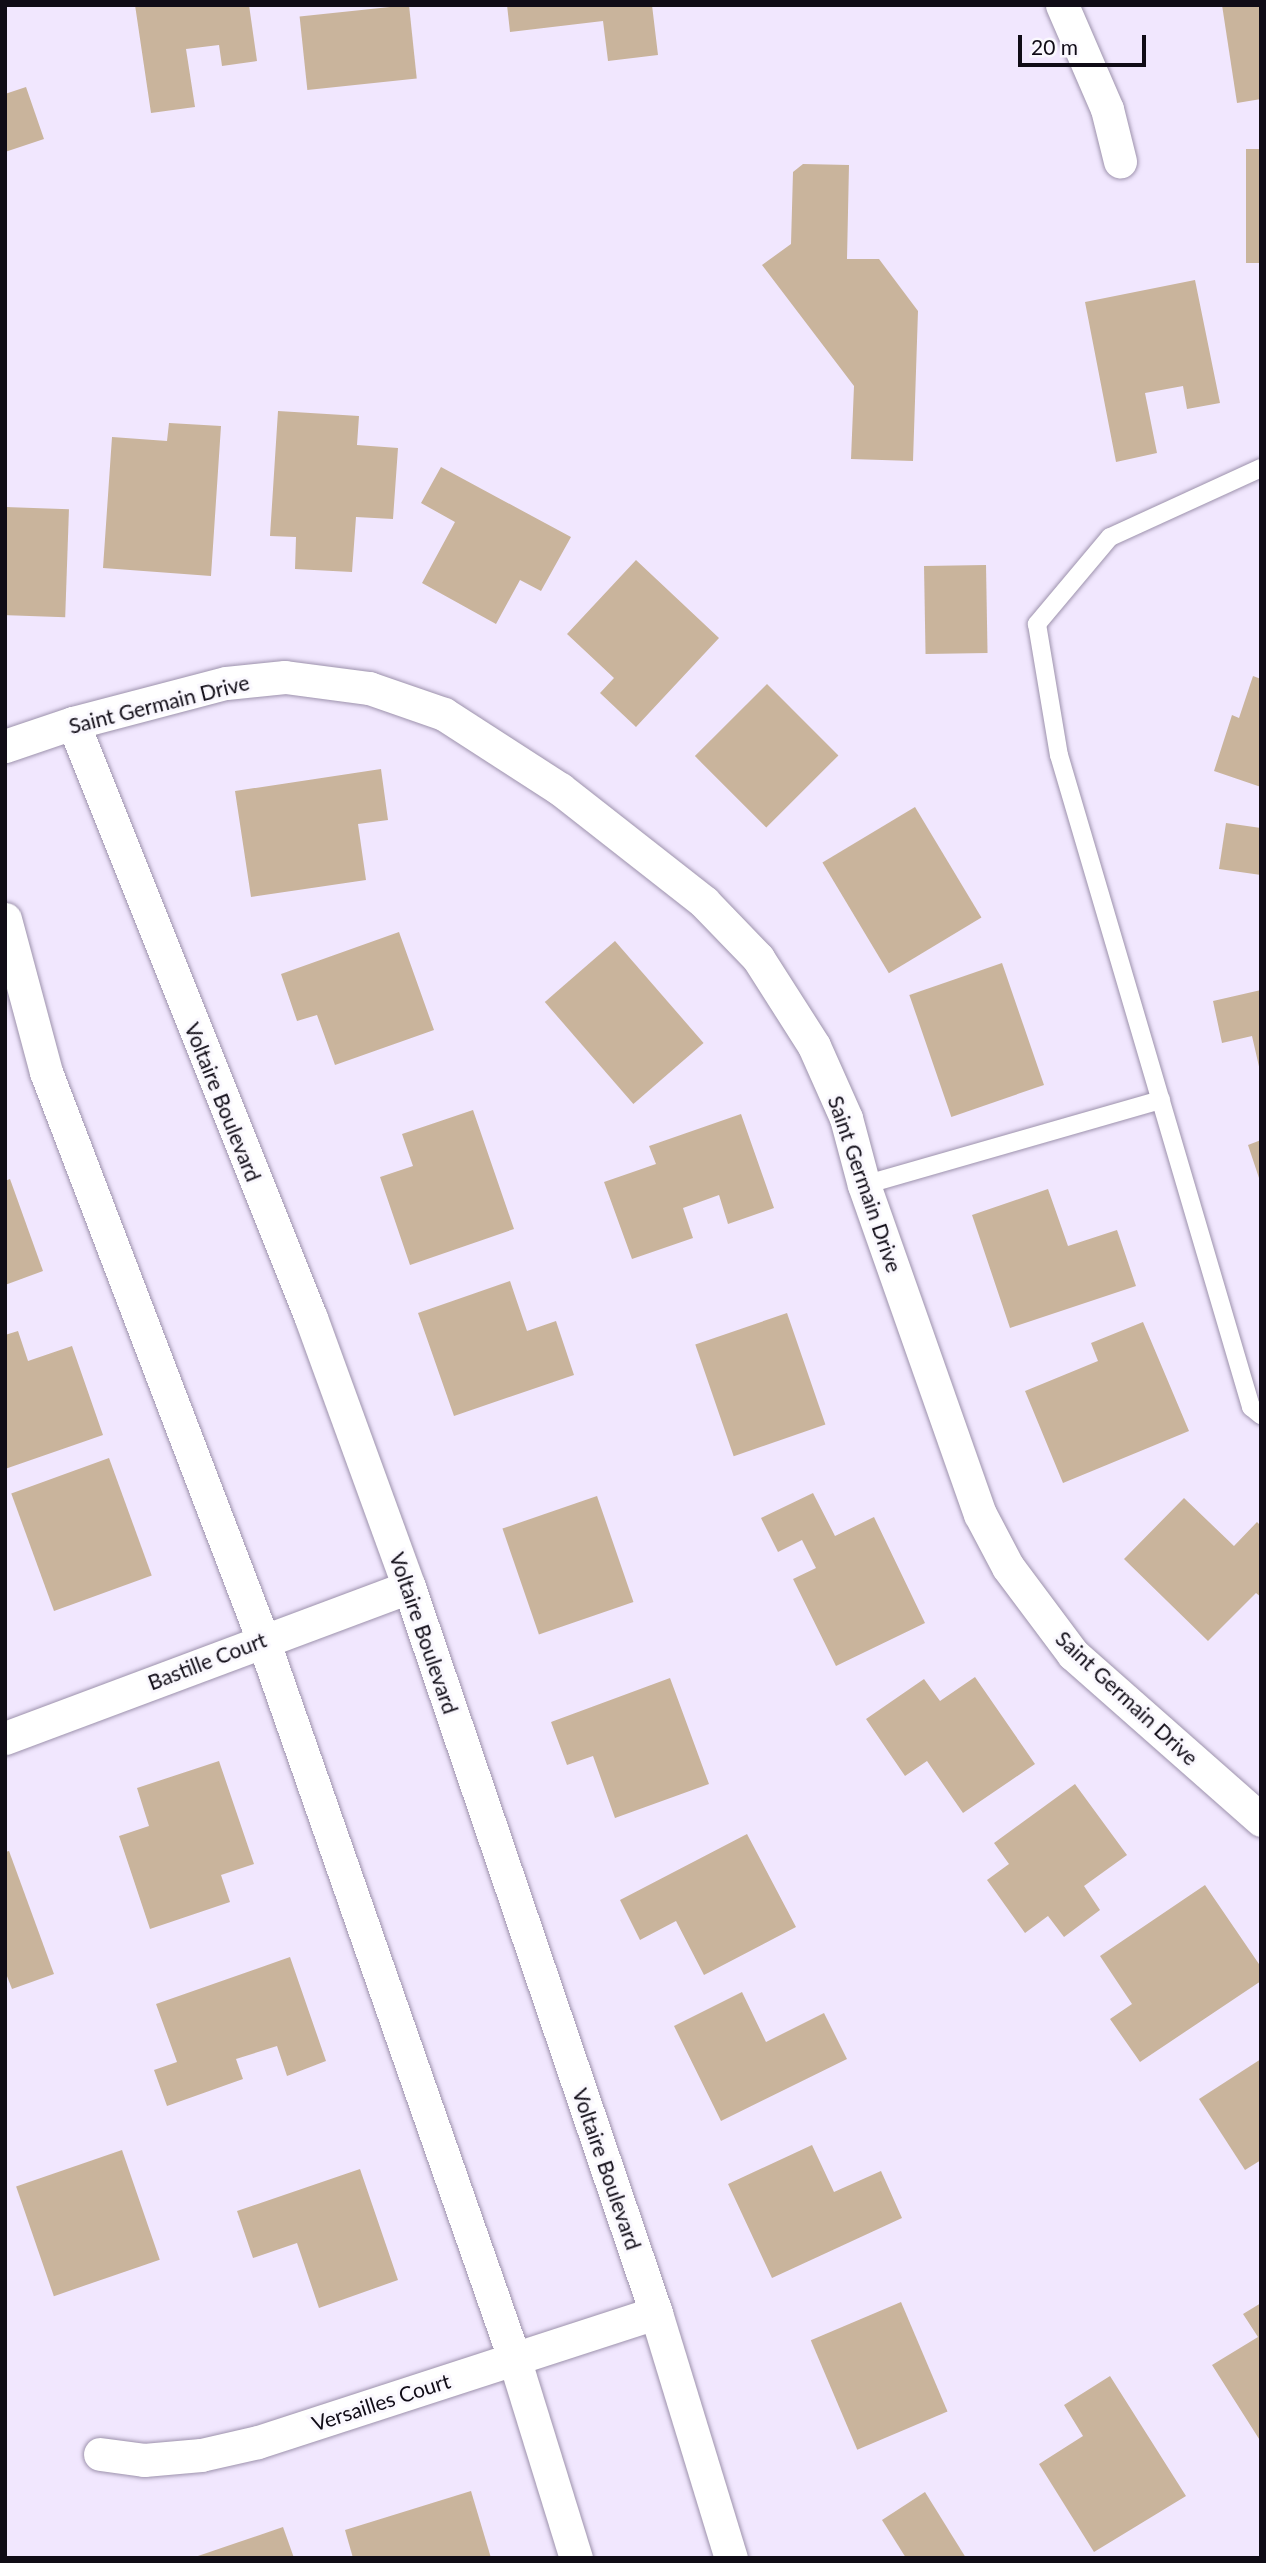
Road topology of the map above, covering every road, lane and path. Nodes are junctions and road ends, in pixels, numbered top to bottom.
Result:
1 (1062, 5) edge
2 (1120, 161) dead end
3 (1261, 468) edge
4 (73, 723) junction
5 (5, 746) edge
6 (5, 919) edge
7 (1161, 1100) junction
8 (864, 1185) junction
9 (1261, 1415) edge
10 (409, 1587) junction
11 (263, 1640) junction
12 (5, 1738) edge
13 (1261, 1820) edge
14 (656, 2313) junction
15 (514, 2358) junction
16 (100, 2454) dead end
17 (576, 2558) edge
18 (731, 2558) edge

1 - 2 street
3 - 7 lane
4 - 5 street, Saint Germain Drive
4 - 8 street, Saint Germain Drive
4 - 10 street, Voltaire Boulevard
6 - 11 street
7 - 8 lane
7 - 9 lane
8 - 13 street, Saint Germain Drive
10 - 11 street, Bastille Court
10 - 14 street, Voltaire Boulevard
11 - 12 street, Bastille Court
11 - 15 street
14 - 15 street, Versailles Court
14 - 18 street, Voltaire Boulevard
15 - 16 street, Versailles Court
15 - 17 street

